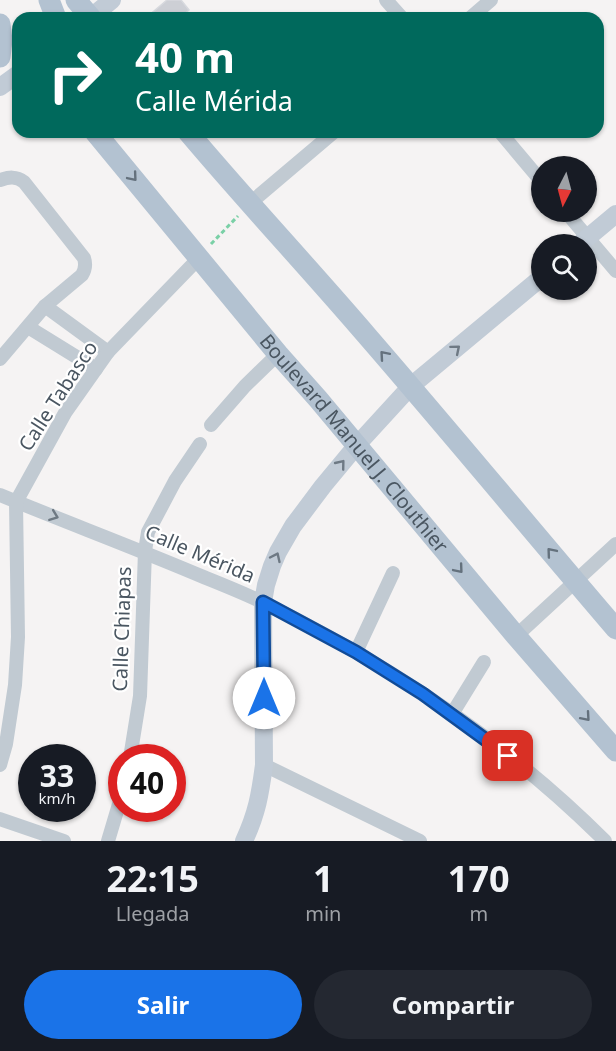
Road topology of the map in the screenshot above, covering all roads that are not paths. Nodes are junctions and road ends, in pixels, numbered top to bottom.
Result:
1 (76, 0) edge
2 (112, 0) edge
3 (386, 0) edge
4 (491, 0) edge
5 (86, 12) edge
6 (98, 12) edge
7 (397, 12) edge
8 (477, 12) edge
9 (0, 16) edge
10 (0, 24) edge
11 (12, 31) edge
12 (0, 57) edge
13 (100, 138) edge
14 (184, 138) edge
15 (193, 138) edge
16 (327, 138) edge
17 (505, 138) edge
18 (531, 169) edge
19 (220, 170) junction
20 (0, 180) edge
21 (249, 204) junction
22 (616, 214) edge
23 (592, 234) edge
24 (597, 254) edge
25 (200, 257) junction
26 (616, 272) edge
27 (531, 286) edge
28 (45, 306) junction
29 (28, 327) junction
30 (108, 352) junction
31 (278, 354) junction
32 (0, 359) edge
33 (96, 369) junction
34 (411, 386) junction
35 (211, 426) dead end
36 (200, 444) dead end
37 (357, 445) junction
38 (0, 495) edge
39 (16, 502) junction
40 (616, 544) edge
41 (145, 551) junction
42 (393, 573) dead end
43 (575, 582) junction
44 (263, 602) junction
45 (616, 629) edge
46 (516, 636) junction
47 (356, 652) junction
48 (484, 662) dead end
49 (452, 714) junction
50 (132, 744) edge
51 (616, 751) edge
52 (0, 765) edge
53 (264, 765) junction
54 (0, 819) edge
55 (114, 822) edge
56 (64, 841) edge
57 (108, 841) edge
58 (244, 841) edge
59 (420, 841) edge
60 (605, 841) edge

1 - 5 main road
2 - 6 street
3 - 7 street
4 - 8 street
9 - 11 main road
10 - 12 main road
13 -> 25 main road, Boulevard Manuel J. Clouthier
14 - 19 main road
15 - 19 main road
16 - 21 street
17 - 18 street
19 - 21 main road
20 - 28 street
34 -> 21 main road
22 - 23 street
24 - 26 street
25 - 30 street, Calle Tabasco
25 - 31 main road, Boulevard Manuel J. Clouthier
34 -> 27 street
28 - 29 street
28 - 30 street
29 - 32 street
29 - 33 street
30 - 33 street, Calle Tabasco
31 - 35 street
31 - 37 main road, Boulevard Manuel J. Clouthier
33 - 39 street, Calle Tabasco
34 - 37 street
43 -> 34 main road
36 - 41 street, Calle Chiapas
44 -> 37 street
37 -> 46 main road, Boulevard Manuel J. Clouthier
38 - 39 street, Calle Mérida
39 -> 41 street, Calle Mérida
39 - 52 street, Calle Tabasco
40 - 43 street
41 - 44 street, Calle Mérida
41 - 50 street, Calle Chiapas
42 - 47 street
43 - 45 main road
43 - 46 street
44 - 47 street, Calle Mérida
44 - 53 street
46 -> 51 main road, Boulevard Manuel J. Clouthier
47 - 49 street, Calle Mérida
48 - 49 street
49 - 60 street, Calle Mérida
53 - 58 street
53 - 59 street
54 - 56 street
55 - 57 street

